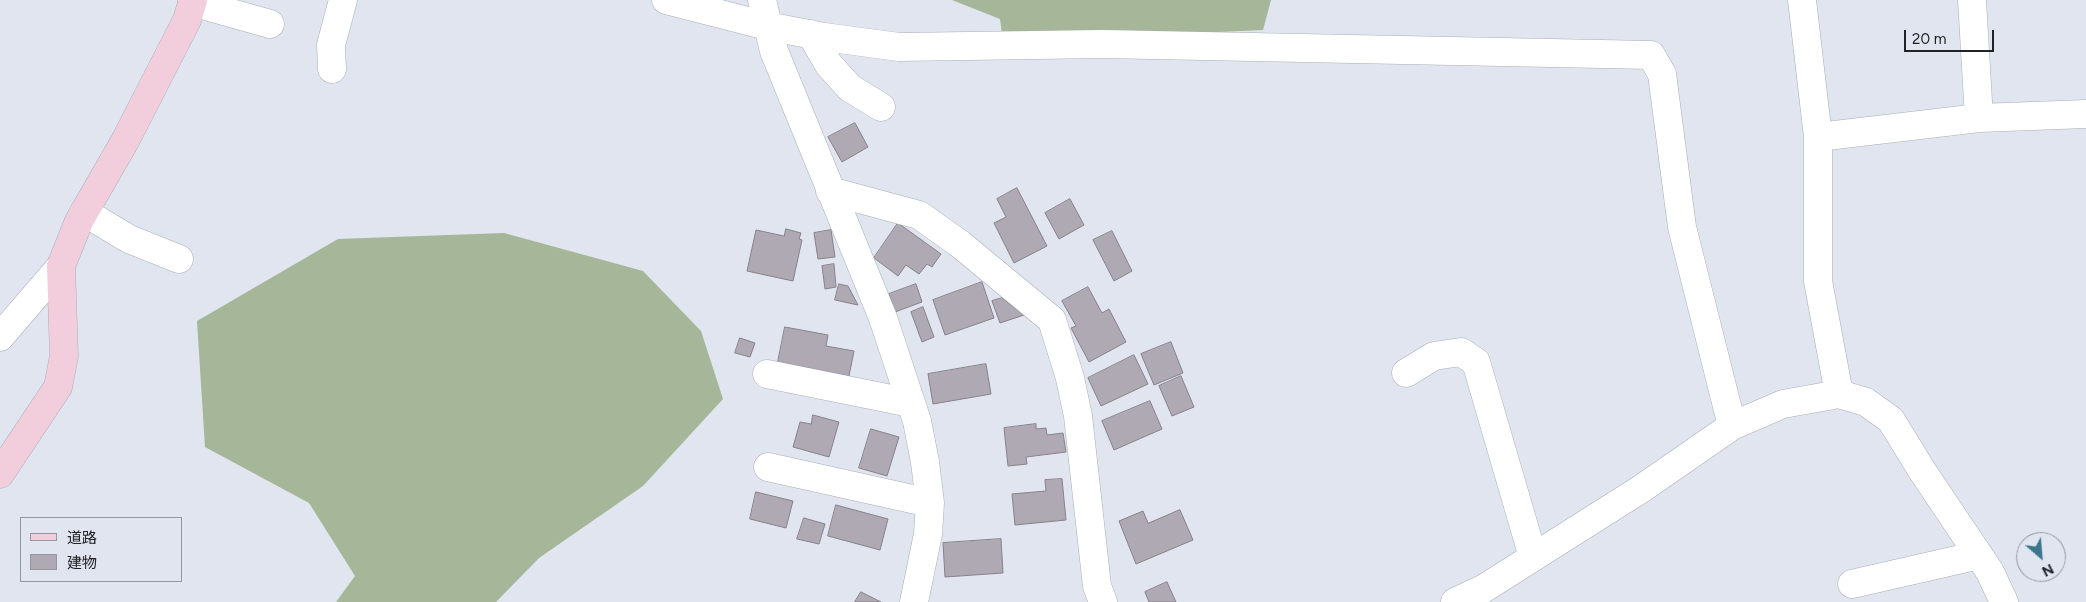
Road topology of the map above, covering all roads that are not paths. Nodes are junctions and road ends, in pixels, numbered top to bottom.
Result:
1 (343, 0) edge
2 (666, 0) edge
3 (762, 0) edge
4 (1802, 0) edge
5 (1972, 0) edge
6 (192, 1) edge
7 (270, 24) dead end
8 (767, 26) junction
9 (811, 34) junction
10 (332, 69) dead end
11 (881, 107) dead end
12 (2086, 114) edge
13 (1979, 118) junction
14 (1818, 136) junction
15 (830, 191) junction
16 (84, 212) junction
17 (179, 259) dead end
18 (61, 266) junction
19 (0, 337) edge
20 (1406, 373) dead end
21 (767, 374) dead end
22 (1839, 394) junction
23 (911, 403) junction
24 (1732, 426) junction
25 (768, 467) dead end
26 (0, 474) edge
27 (930, 503) junction
28 (1979, 555) junction
29 (1533, 557) junction
30 (1852, 584) dead end
31 (914, 602) edge
32 (1103, 602) edge
33 (1455, 602) edge
34 (2004, 602) edge

1 - 10 street
2 - 8 street
3 - 8 street
4 - 14 street
5 - 13 street
6 - 7 street
6 - 16 street
8 - 9 street
8 - 15 street
9 - 11 street
9 - 24 street
12 - 13 street
13 - 14 street
14 - 22 street
15 - 23 street
15 - 32 street
16 - 17 street
16 - 18 street
18 - 19 street
18 - 26 street
20 - 29 street
21 - 23 street
22 - 24 street
22 - 28 street
23 - 27 street
24 - 29 street
25 - 27 street
27 - 31 street
28 - 30 street
28 - 34 street
29 - 33 street

